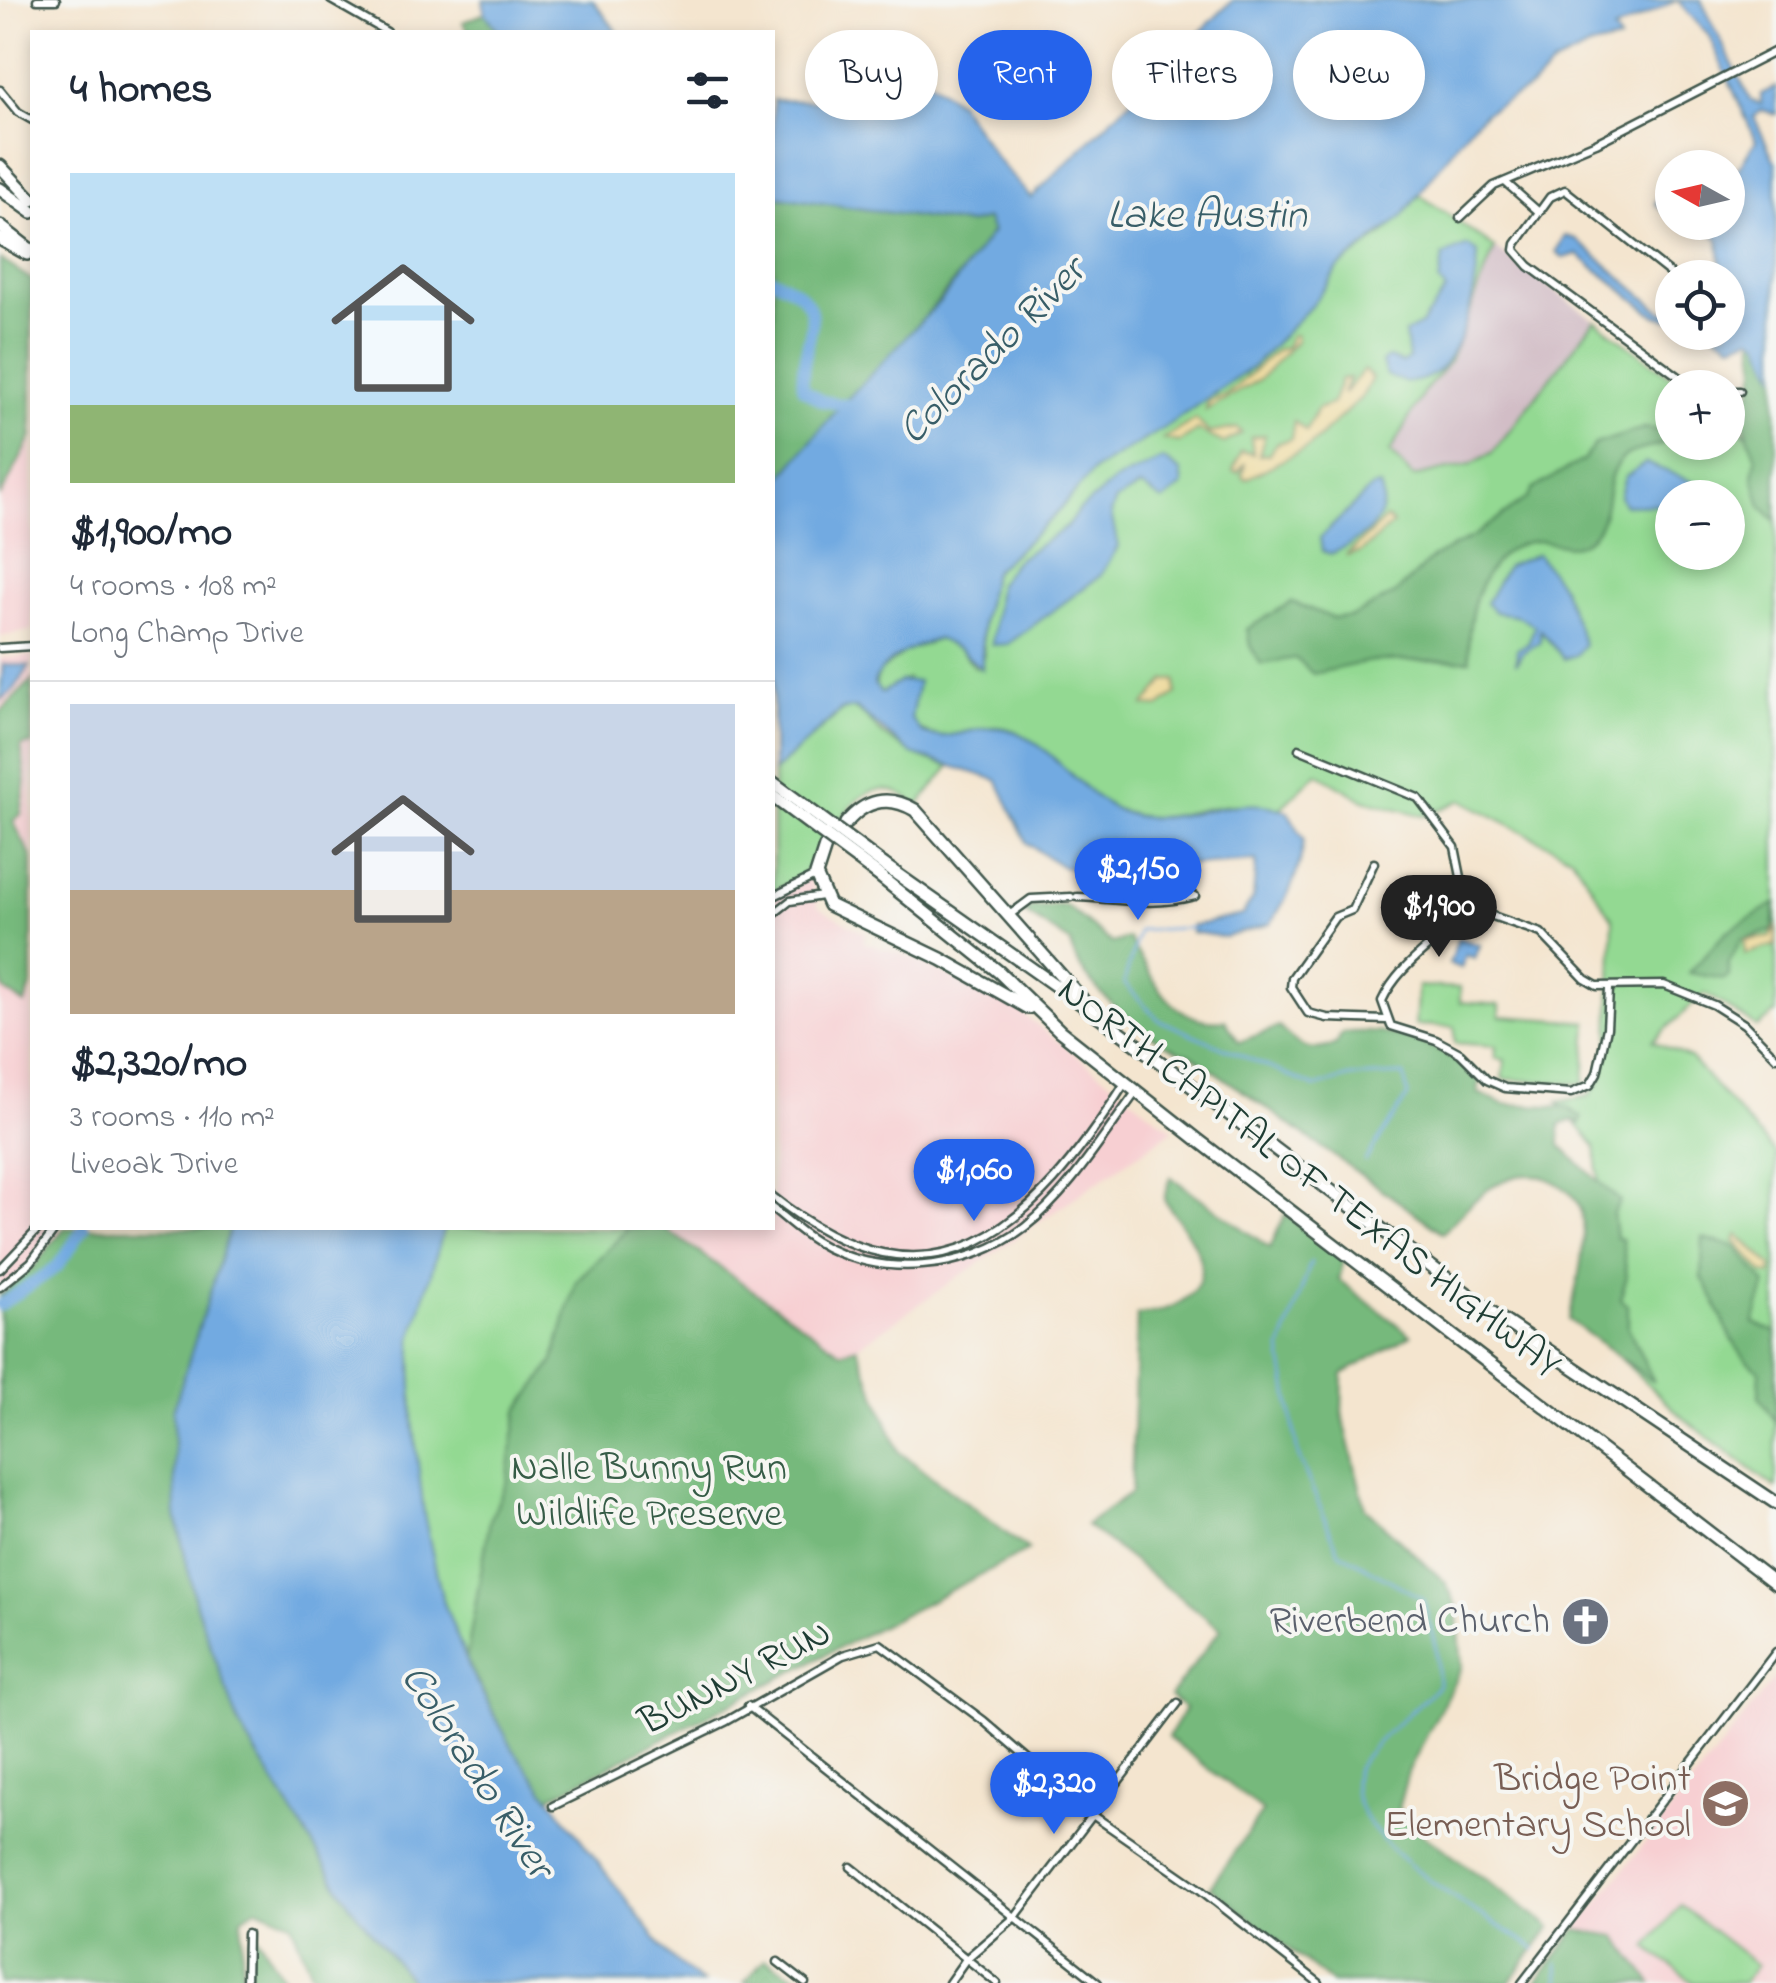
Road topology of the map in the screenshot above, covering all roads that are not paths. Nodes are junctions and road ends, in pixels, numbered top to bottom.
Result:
1 (37, 0) edge
2 (56, 0) edge
3 (331, 0) edge
4 (383, 30) edge
5 (1776, 51) edge
6 (0, 90) edge
7 (30, 119) edge
8 (0, 166) edge
9 (1505, 182) junction
10 (0, 189) edge
11 (30, 198) edge
12 (30, 211) edge
13 (1539, 212) junction
14 (1460, 218) dead end
15 (0, 226) edge
16 (0, 239) edge
17 (30, 252) edge
18 (30, 253) edge
19 (1655, 261) edge
20 (1670, 370) edge
21 (30, 646) edge
22 (0, 648) edge
23 (1299, 749) dead end
24 (775, 784) edge
25 (775, 798) edge
26 (846, 823) dead end
27 (826, 848) dead end
28 (1374, 863) dead end
29 (880, 870) junction
30 (816, 875) junction
31 (775, 896) edge
32 (822, 896) junction
33 (1195, 896) dead end
34 (1467, 907) junction
35 (775, 914) edge
36 (1007, 917) junction
37 (1609, 988) junction
38 (1103, 1020) junction
39 (1386, 1020) junction
40 (1048, 1021) junction
41 (1776, 1057) edge
42 (1126, 1082) junction
43 (1138, 1091) junction
44 (1046, 1191) junction
45 (775, 1198) edge
46 (1054, 1198) junction
47 (775, 1210) edge
48 (798, 1216) junction
49 (792, 1223) junction
50 (37, 1230) edge
51 (54, 1230) edge
52 (934, 1253) junction
53 (935, 1264) junction
54 (0, 1269) edge
55 (0, 1287) edge
56 (1776, 1503) edge
57 (1776, 1584) edge
58 (1776, 1652) edge
59 (1178, 1703) dead end
60 (748, 1706) junction
61 (553, 1806) dead end
62 (1094, 1816) junction
63 (851, 1867) dead end
64 (1014, 1917) junction
65 (246, 1934) dead end
66 (966, 1959) junction
67 (778, 1962) dead end
68 (246, 1983) edge
69 (805, 1983) edge
70 (949, 1983) edge
71 (996, 1983) edge
72 (1098, 1983) edge
73 (1319, 1983) edge
74 (1522, 1983) edge

1 - 2 street
3 - 4 street
5 - 9 street
6 - 7 street
8 - 11 highway
9 - 13 street
9 - 14 street
10 - 12 highway
13 - 19 street
13 - 20 street
15 - 17 highway
16 - 18 highway
21 - 22 street
23 - 34 street
24 - 29 highway, NORTH CAPITAL OF TEXAS HIGHWAY, bridge
25 - 29 highway, NORTH CAPITAL OF TEXAS HIGHWAY, bridge
26 - 36 highway
27 - 30 highway
28 - 39 street
29 - 38 highway, NORTH CAPITAL OF TEXAS HIGHWAY
29 - 40 highway, NORTH CAPITAL OF TEXAS HIGHWAY
30 - 31 street
30 - 32 highway
32 - 35 street
32 - 40 highway
33 - 36 street
34 - 37 street
34 - 39 street
36 - 38 highway
37 - 39 street
37 - 41 street
38 - 56 highway, NORTH CAPITAL OF TEXAS HIGHWAY
40 - 42 highway, NORTH CAPITAL OF TEXAS HIGHWAY
42 - 43 highway, NORTH CAPITAL OF TEXAS HIGHWAY
42 - 44 street
43 - 46 street
43 - 57 highway, NORTH CAPITAL OF TEXAS HIGHWAY
44 - 46 street
44 - 52 street
45 - 48 street
46 - 53 street
47 - 49 street
48 - 49 street
48 - 52 street
49 - 53 street
50 - 54 street
51 - 55 street
52 - 53 street
58 - 74 street
59 - 62 street
60 - 61 street, BUNNY RUN
60 - 62 street, BUNNY RUN
60 - 64 street
62 - 64 street
62 - 73 street, BUNNY RUN
63 - 66 street
64 - 66 street
64 - 72 street
65 - 68 street
66 - 70 street
66 - 71 street
67 - 69 street

